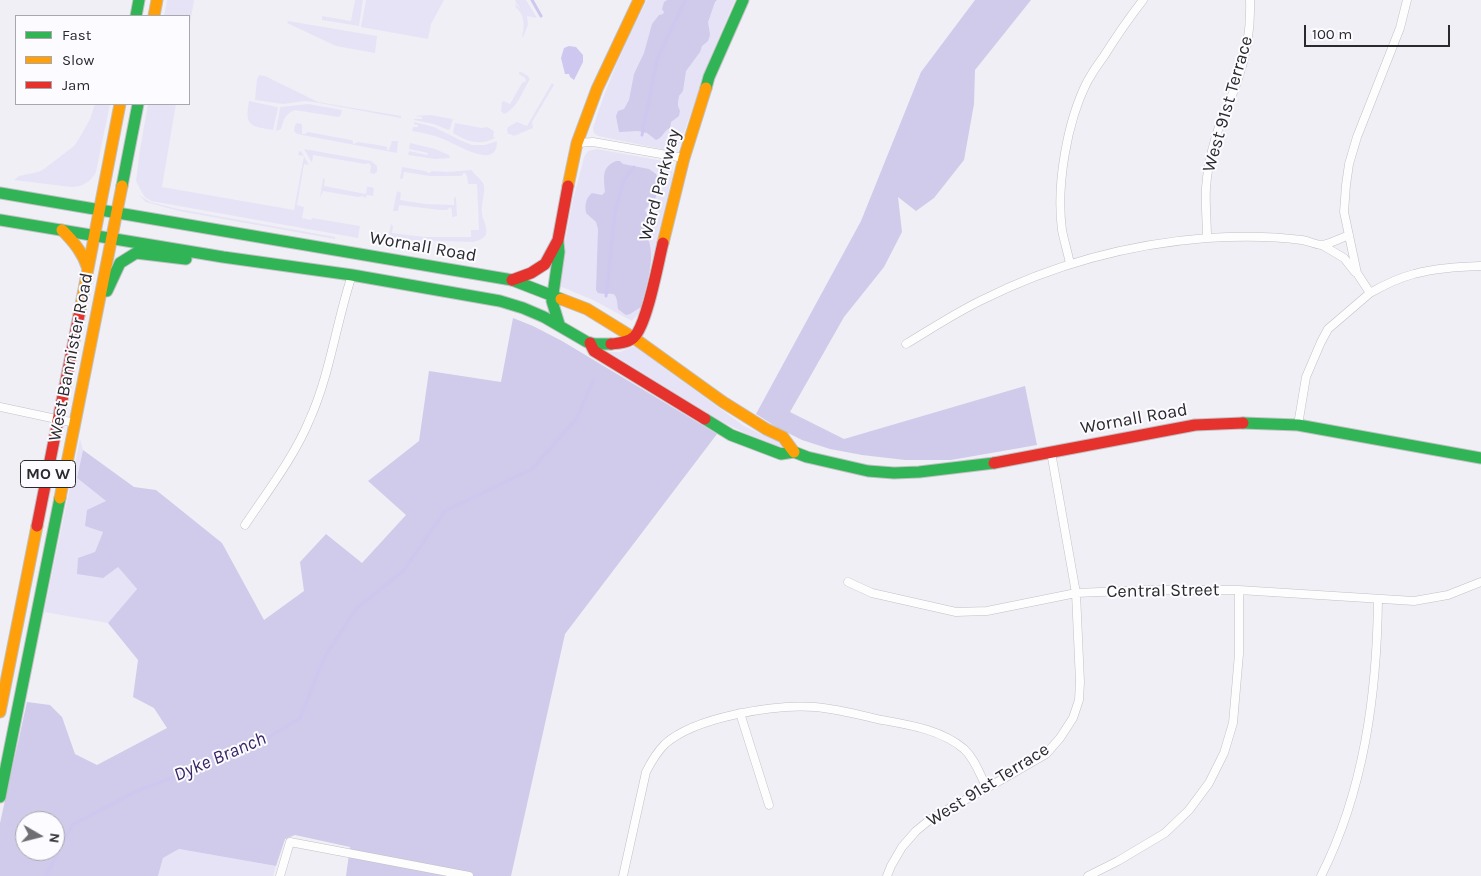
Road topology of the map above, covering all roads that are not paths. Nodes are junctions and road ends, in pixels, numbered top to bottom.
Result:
1 (139, 0) edge
2 (157, 0) edge
3 (639, 0) edge
4 (743, 0) edge
5 (1143, 0) edge
6 (1250, 0) edge
7 (1407, 0) edge
8 (136, 15) edge
9 (154, 15) edge
10 (120, 105) edge
11 (138, 105) edge
12 (577, 143) junction
13 (684, 158) junction
14 (0, 193) edge
15 (100, 209) junction
16 (118, 212) junction
17 (0, 220) edge
18 (62, 230) junction
19 (1349, 235) junction
20 (95, 236) junction
21 (1208, 238) junction
22 (112, 239) junction
23 (558, 240) junction
24 (1322, 245) junction
25 (223, 257) junction
26 (1070, 264) junction
27 (1481, 266) edge
28 (88, 271) junction
29 (1357, 273) junction
30 (352, 275) junction
31 (512, 280) junction
32 (1370, 293) junction
33 (552, 295) junction
34 (97, 316) junction
35 (558, 324) junction
36 (634, 338) junction
37 (590, 343) junction
38 (906, 344) dead end
39 (0, 407) edge
40 (58, 420) junction
41 (76, 424) junction
42 (1298, 425) junction
43 (794, 452) junction
44 (1051, 452) junction
45 (1481, 458) edge
46 (245, 525) dead end
47 (848, 582) dead end
48 (1481, 582) edge
49 (1239, 590) junction
50 (1076, 593) junction
51 (1378, 599) junction
52 (0, 712) edge
53 (740, 713) junction
54 (986, 788) junction
55 (1, 795) edge
56 (769, 805) dead end
57 (280, 876) edge
58 (469, 876) edge
59 (623, 876) edge
60 (887, 876) edge
61 (1088, 876) edge
62 (1321, 876) edge

1 - 8 main road
2 - 9 main road
3 - 12 main road
4 - 13 main road, Ward Parkway
5 - 26 street
6 - 21 street, West 91st Terrace
7 - 19 street
10 - 15 main road, West Bannister Road / MO W
11 - 16 main road, West Bannister Road / MO W
12 - 13 street
12 - 23 main road
13 - 36 main road, Ward Parkway
14 - 15 main road, Wornall Road
15 - 16 main road, Wornall Road
15 - 20 main road, West Bannister Road / MO W
16 - 22 main road, West Bannister Road / MO W
16 - 31 main road, Wornall Road
17 - 18 main road, Wornall Road
18 - 20 main road, Wornall Road
18 - 28 main road
19 - 24 street
19 - 29 street
20 - 22 main road, Wornall Road
20 - 28 main road, West Bannister Road / MO W
21 - 24 street
21 - 26 street
22 - 25 main road, Wornall Road
22 - 34 main road, West Bannister Road / MO W
23 - 31 main road
23 - 33 main road
24 - 29 street
25 - 30 main road, Wornall Road
25 - 34 main road
26 - 38 street
27 - 32 street
28 - 40 main road, West Bannister Road / MO W
29 - 32 street
30 - 35 main road, Wornall Road
30 - 46 street
31 - 33 main road, Wornall Road
32 - 42 street
33 - 35 main road
33 - 36 main road, Wornall Road
34 - 41 main road, West Bannister Road / MO W
35 - 37 main road, Wornall Road
36 - 37 main road
36 - 43 main road, Wornall Road
37 - 43 main road, Wornall Road
39 - 40 street
40 - 41 street
40 - 52 main road, West Bannister Road / MO W
41 - 55 main road, West Bannister Road / MO W
42 - 44 main road, Wornall Road
42 - 45 main road, Wornall Road
43 - 44 main road, Wornall Road
44 - 50 street, West 91st Terrace
47 - 50 street, Central Street
48 - 51 street, Central Street
49 - 50 street, Central Street
49 - 51 street, Central Street
49 - 61 street
50 - 54 street, West 91st Terrace
51 - 62 street
53 - 54 street
53 - 56 street
53 - 59 street
54 - 60 street, West 91st Terrace
57 - 58 street

